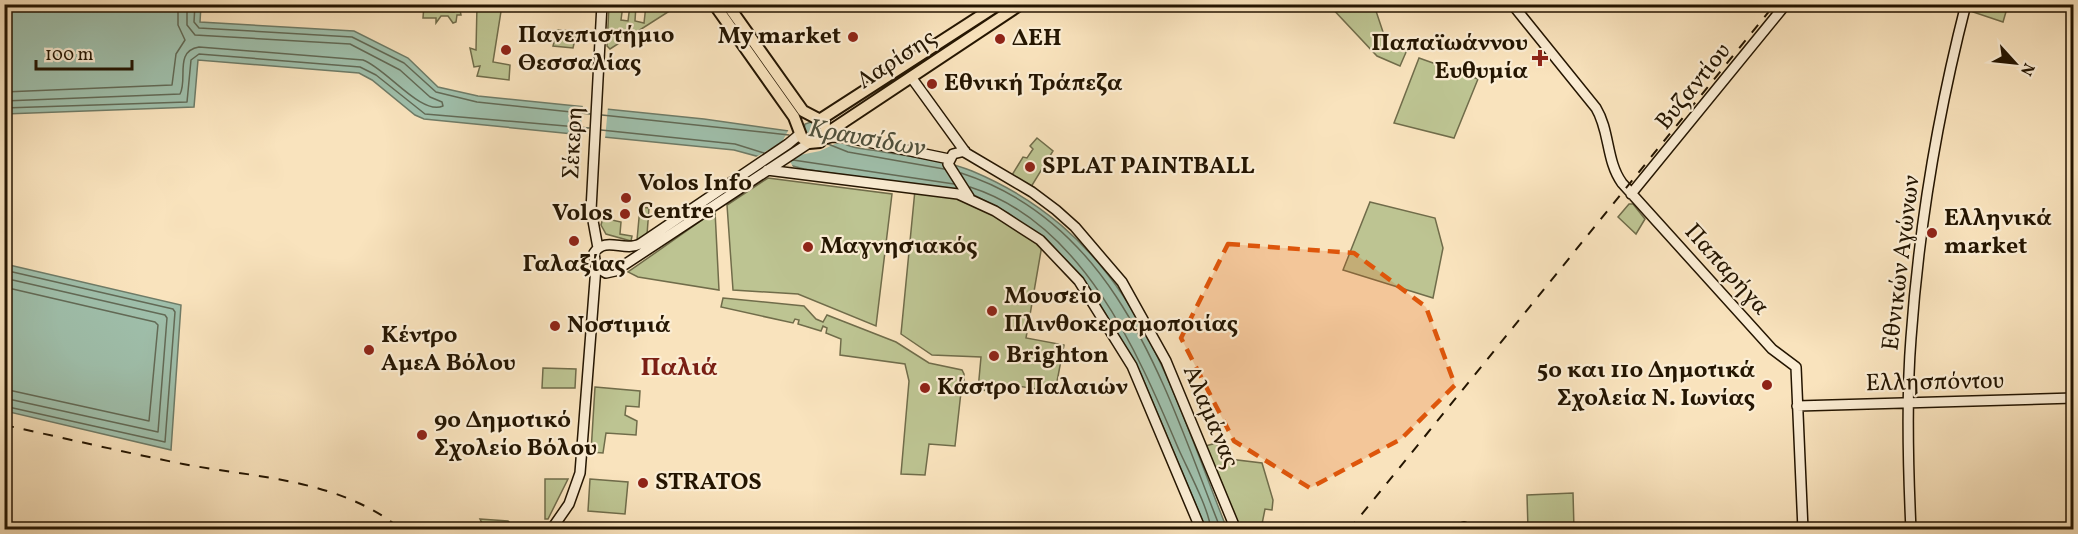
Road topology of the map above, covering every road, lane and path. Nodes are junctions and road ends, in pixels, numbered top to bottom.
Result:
1 (602, 4) edge
2 (714, 4) edge
3 (727, 4) edge
4 (999, 4) edge
5 (1022, 4) edge
6 (1512, 4) edge
7 (1786, 4) edge
8 (1966, 4) edge
9 (911, 77) junction
10 (816, 118) junction
11 (799, 132) junction
12 (825, 137) junction
13 (809, 143) junction
14 (964, 151) junction
15 (949, 161) junction
16 (766, 171) junction
17 (1631, 194) junction
18 (967, 195) junction
19 (614, 245) junction
20 (598, 248) junction
21 (596, 267) junction
22 (613, 271) junction
23 (594, 303) junction
24 (2073, 399) edge
25 (1908, 402) junction
26 (1797, 406) junction
27 (551, 530) edge
28 (1201, 530) edge
29 (1236, 530) edge
30 (1803, 530) edge
31 (1911, 530) edge

1 - 20 street, Σέκερη
2 - 11 main road
3 - 10 main road
4 - 10 main road, Λαρίσης
5 - 9 main road, Λαρίσης
6 - 17 street, Παπαρήγα
7 - 17 street, Βυζαντίου
8 - 25 street, Εθνικών Αγώνων
9 - 12 main road, Λαρίσης
9 - 14 street
10 - 11 main road
10 - 12 main road
11 - 13 main road
11 - 19 street
12 - 13 main road
12 - 15 street
13 - 16 street
14 - 15 street
14 - 29 street, Αλαμάνας
15 - 18 street
16 - 18 street
16 - 22 street
17 - 26 street, Παπαρήγα
18 - 28 street
19 - 20 street
19 - 22 street
20 - 21 street
21 - 22 street
21 - 23 street
22 - 23 street
23 - 27 street
24 - 25 street, Ελλησπόντου
25 - 26 street, Ελλησπόντου
25 - 31 street, Εθνικών Αγώνων
26 - 30 street

